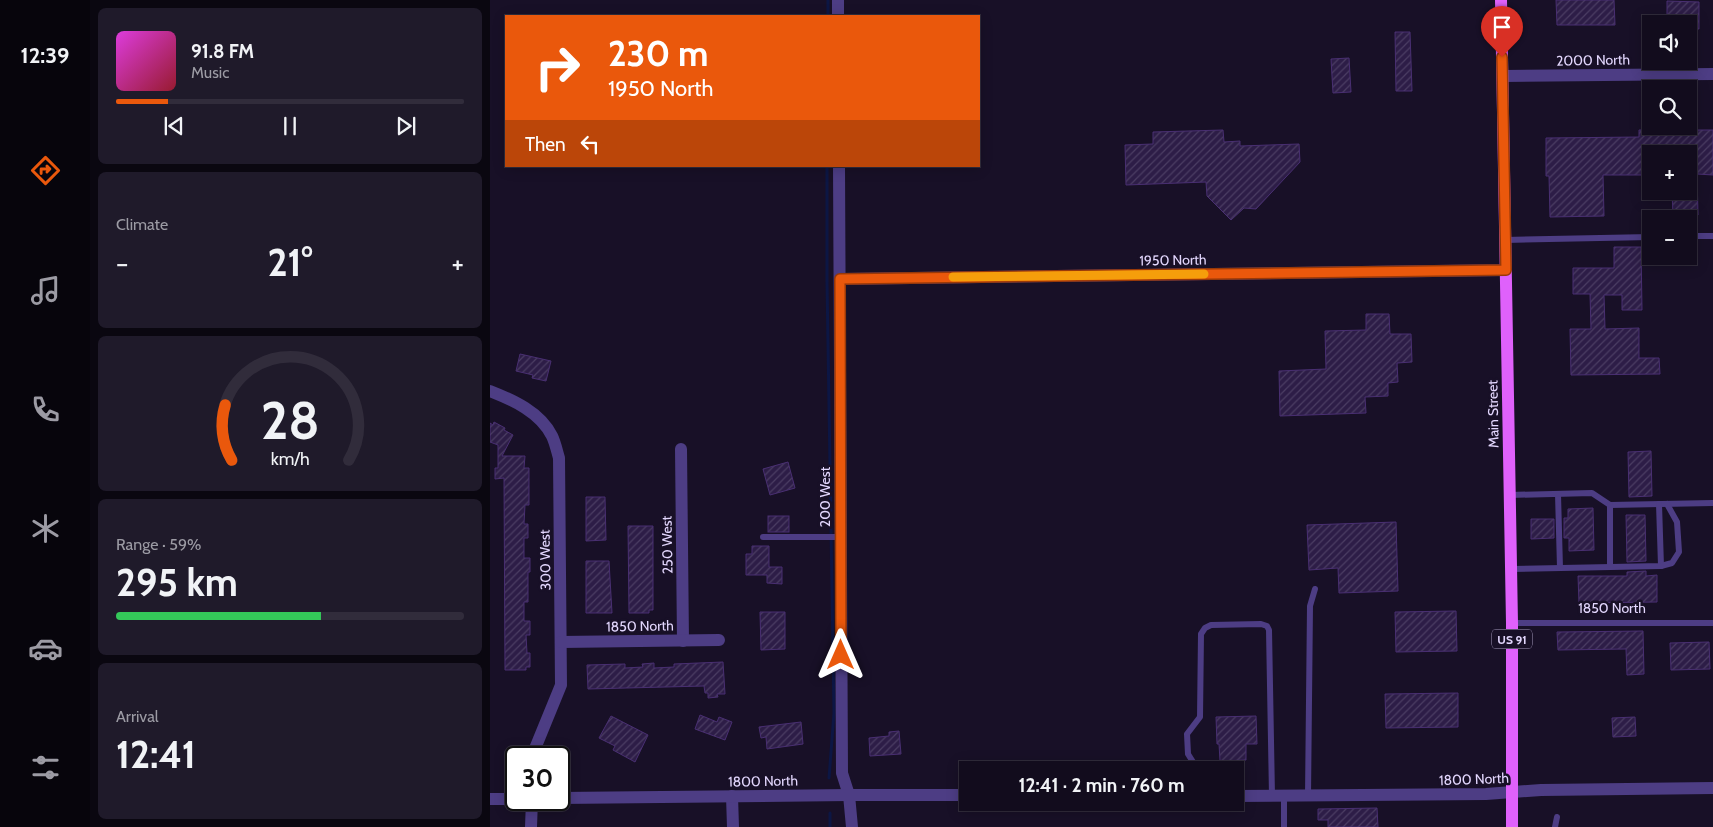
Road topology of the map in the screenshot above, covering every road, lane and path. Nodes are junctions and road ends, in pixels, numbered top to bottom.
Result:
1 (838, 0) edge
2 (1501, 0) edge
3 (838, 15) edge
4 (1713, 74) edge
5 (1503, 76) junction
6 (839, 167) edge
7 (1697, 236) edge
8 (1713, 236) edge
9 (1642, 237) edge
10 (1505, 240) junction
11 (1506, 270) junction
12 (840, 279) junction
13 (490, 391) edge
14 (681, 449) dead end
15 (1558, 494) junction
16 (1510, 495) junction
17 (1713, 503) edge
18 (1659, 504) junction
19 (1667, 504) junction
20 (1610, 505) junction
21 (763, 537) dead end
22 (837, 537) junction
23 (1661, 566) junction
24 (1610, 567) junction
25 (1560, 568) junction
26 (1511, 569) junction
27 (1315, 589) dead end
28 (1512, 623) junction
29 (1713, 623) edge
30 (683, 640) junction
31 (719, 640) dead end
32 (561, 642) junction
33 (536, 746) edge
34 (1192, 761) edge
35 (1713, 788) edge
36 (1512, 793) junction
37 (849, 795) junction
38 (959, 795) edge
39 (732, 796) junction
40 (1244, 796) edge
41 (1278, 796) junction
42 (1308, 796) junction
43 (570, 798) edge
44 (490, 799) edge
45 (505, 799) edge
46 (532, 811) edge
47 (1557, 817) dead end
48 (531, 827) edge
49 (733, 827) edge
50 (852, 827) edge
51 (1284, 827) edge
52 (1512, 827) edge
53 (1555, 827) edge

1 - 3 street
2 - 5 main road, Main Street / US 91
4 - 5 street, 2000 North
5 - 10 main road, Main Street / US 91
6 - 12 street, 200 West
7 - 8 lane
9 - 10 lane
10 - 11 main road, Main Street / US 91
11 - 12 street, 1950 North
11 - 16 main road, Main Street / US 91
12 - 22 street, 200 West
13 - 32 street, 300 West
14 - 30 street, 250 West
15 - 16 lane
15 - 20 lane
15 - 25 lane
16 - 26 main road, Main Street / US 91
17 - 19 lane
18 - 19 lane
18 - 20 lane
18 - 23 lane
19 - 23 lane
20 - 24 lane
21 - 22 lane
22 - 37 street, 200 West
23 - 24 lane
24 - 25 lane
25 - 26 lane
26 - 28 main road, Main Street / US 91
27 - 42 lane
28 - 29 lane, 1850 North
28 - 36 main road, Main Street / US 91
30 - 31 street, 1850 North
30 - 32 street, 1850 North
32 - 33 street, 300 West
34 - 41 lane
35 - 36 street, 1800 North
36 - 42 street, 1800 North
36 - 52 main road, Main Street / US 91
37 - 38 street, 1800 North
37 - 39 street, 1800 North
37 - 50 street, 200 West
39 - 43 street, 1800 North
39 - 49 street
40 - 41 street, 1800 North
41 - 42 street, 1800 North
41 - 51 lane
44 - 45 street
46 - 48 street
47 - 53 lane

